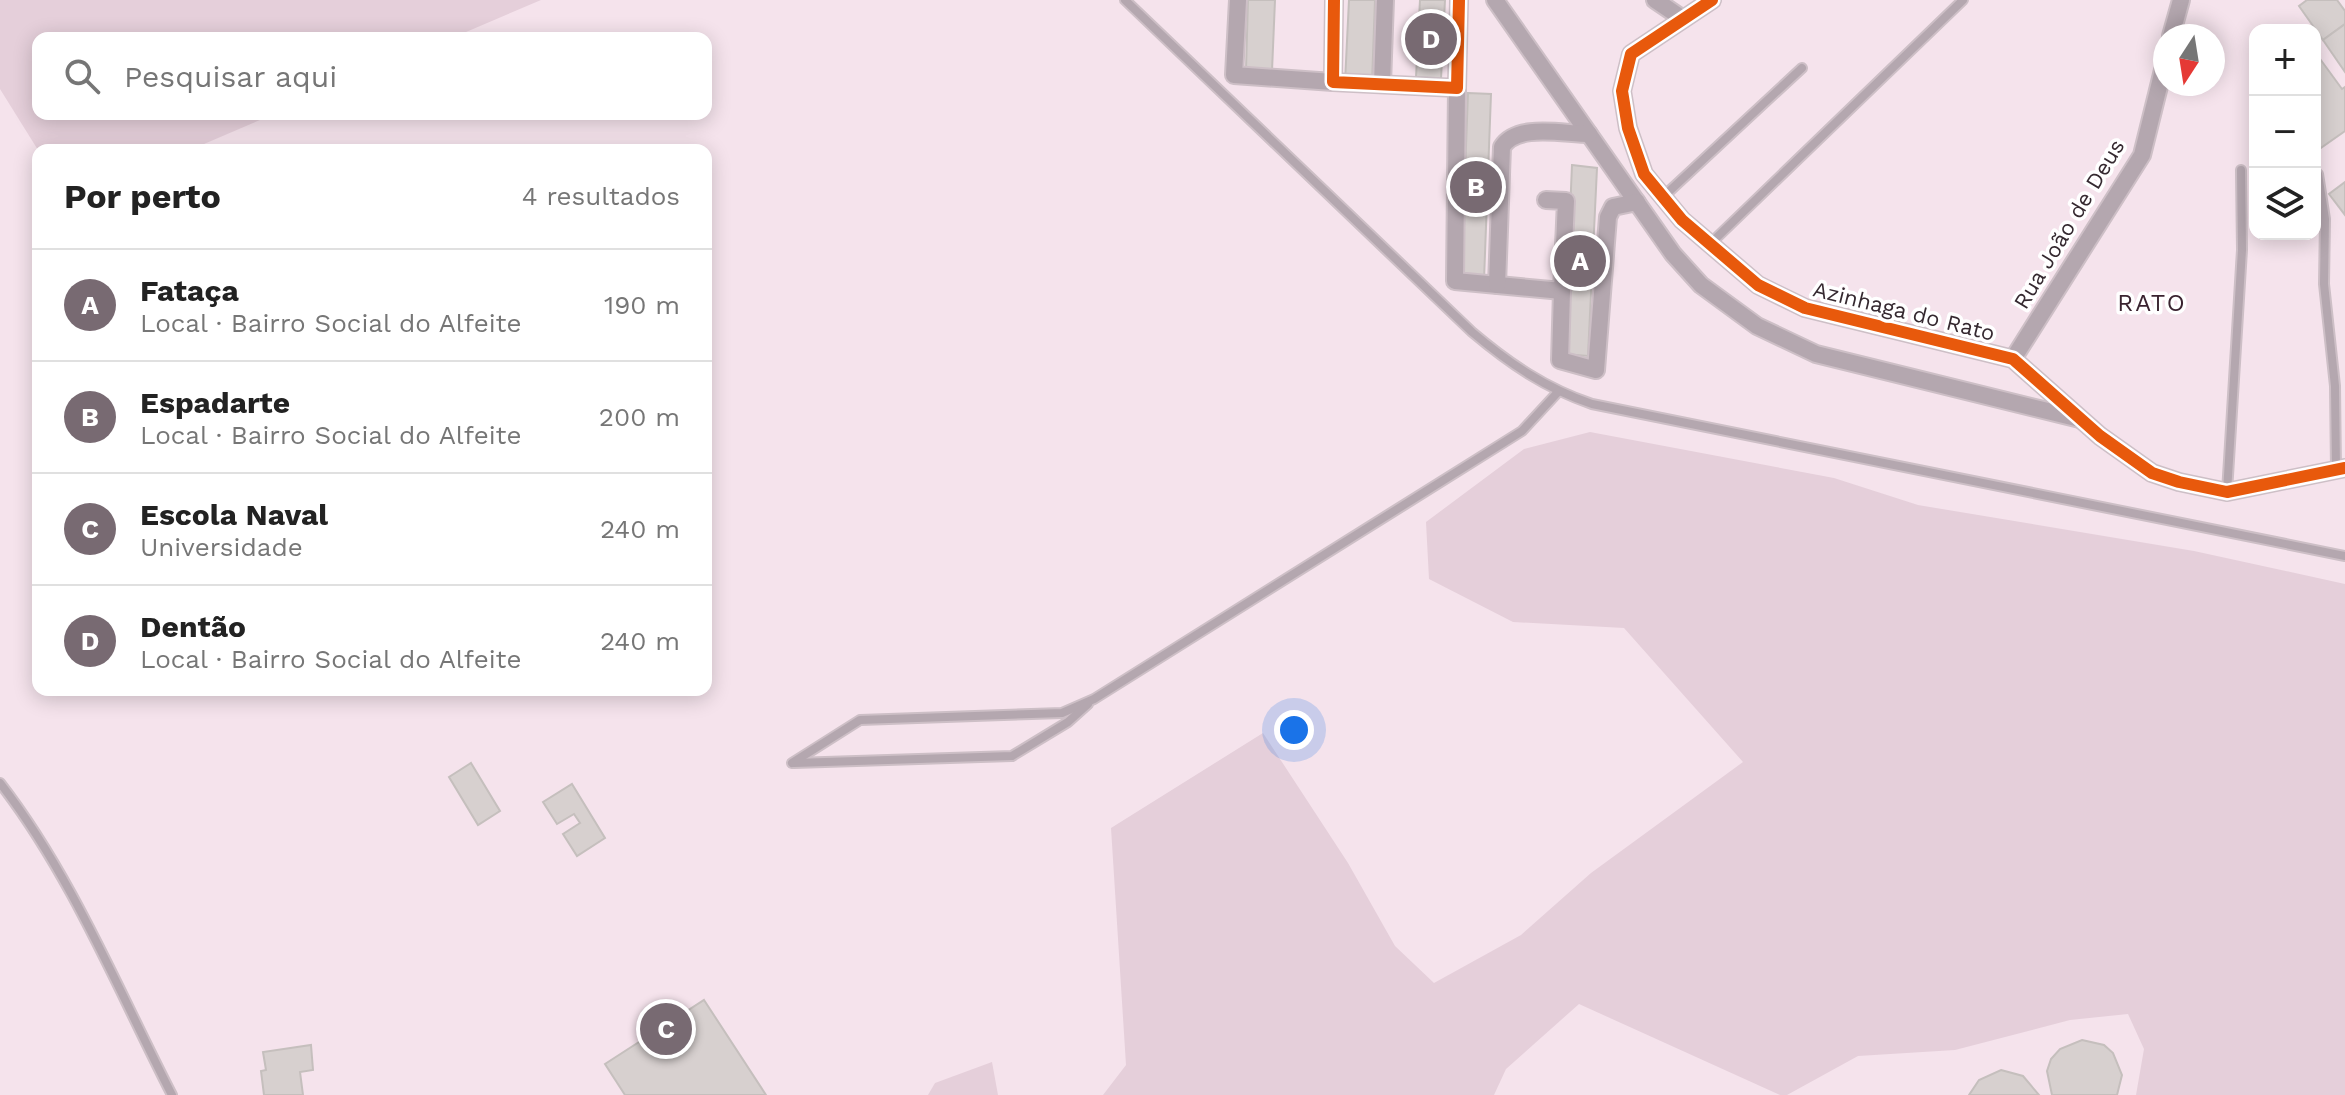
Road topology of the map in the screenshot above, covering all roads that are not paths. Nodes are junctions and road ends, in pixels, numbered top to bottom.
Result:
1 (1125, 0) edge
2 (1238, 0) edge
3 (1334, 0) edge
4 (1385, 0) edge
5 (1459, 0) edge
6 (1495, 0) edge
7 (1655, 0) edge
8 (1712, 0) edge
9 (1963, 0) edge
10 (2181, 0) edge
11 (1683, 19) junction
12 (2174, 24) edge
13 (1802, 68) dead end
14 (1333, 82) junction
15 (1382, 84) junction
16 (1457, 88) junction
17 (2157, 96) edge
18 (1589, 134) junction
19 (2241, 170) dead end
20 (2321, 193) edge
21 (1663, 197) junction
22 (1546, 200) dead end
23 (1637, 202) junction
24 (1709, 245) junction
25 (1497, 285) junction
26 (1562, 291) junction
27 (2013, 359) junction
28 (1558, 392) junction
29 (2081, 420) junction
30 (2340, 470) edge
31 (2227, 492) junction
32 (2345, 556) edge
33 (1094, 699) junction
34 (0, 783) edge
35 (172, 1095) edge

1 - 28 lane
2 - 14 street
3 - 14 street
4 - 15 street
5 - 16 street
6 - 18 street
7 - 11 street
8 - 11 street, Azinhaga do Rato
9 - 24 lane
10 - 12 street
11 - 21 street, Azinhaga do Rato
13 - 21 lane
14 - 15 street
15 - 16 street
16 - 25 street
17 - 27 street, Rua João de Deus
18 - 23 street
18 - 25 street
19 - 31 lane
20 - 30 lane
21 - 24 street, Azinhaga do Rato
22 - 26 street
23 - 26 street
23 - 29 street
24 - 27 street, Azinhaga do Rato
25 - 26 street
27 - 29 street, Azinhaga do Rato
28 - 32 lane
28 - 33 lane
29 - 31 street, Azinhaga do Rato
30 - 31 street, Azinhaga do Rato
33 - 33 lane
34 - 35 lane

